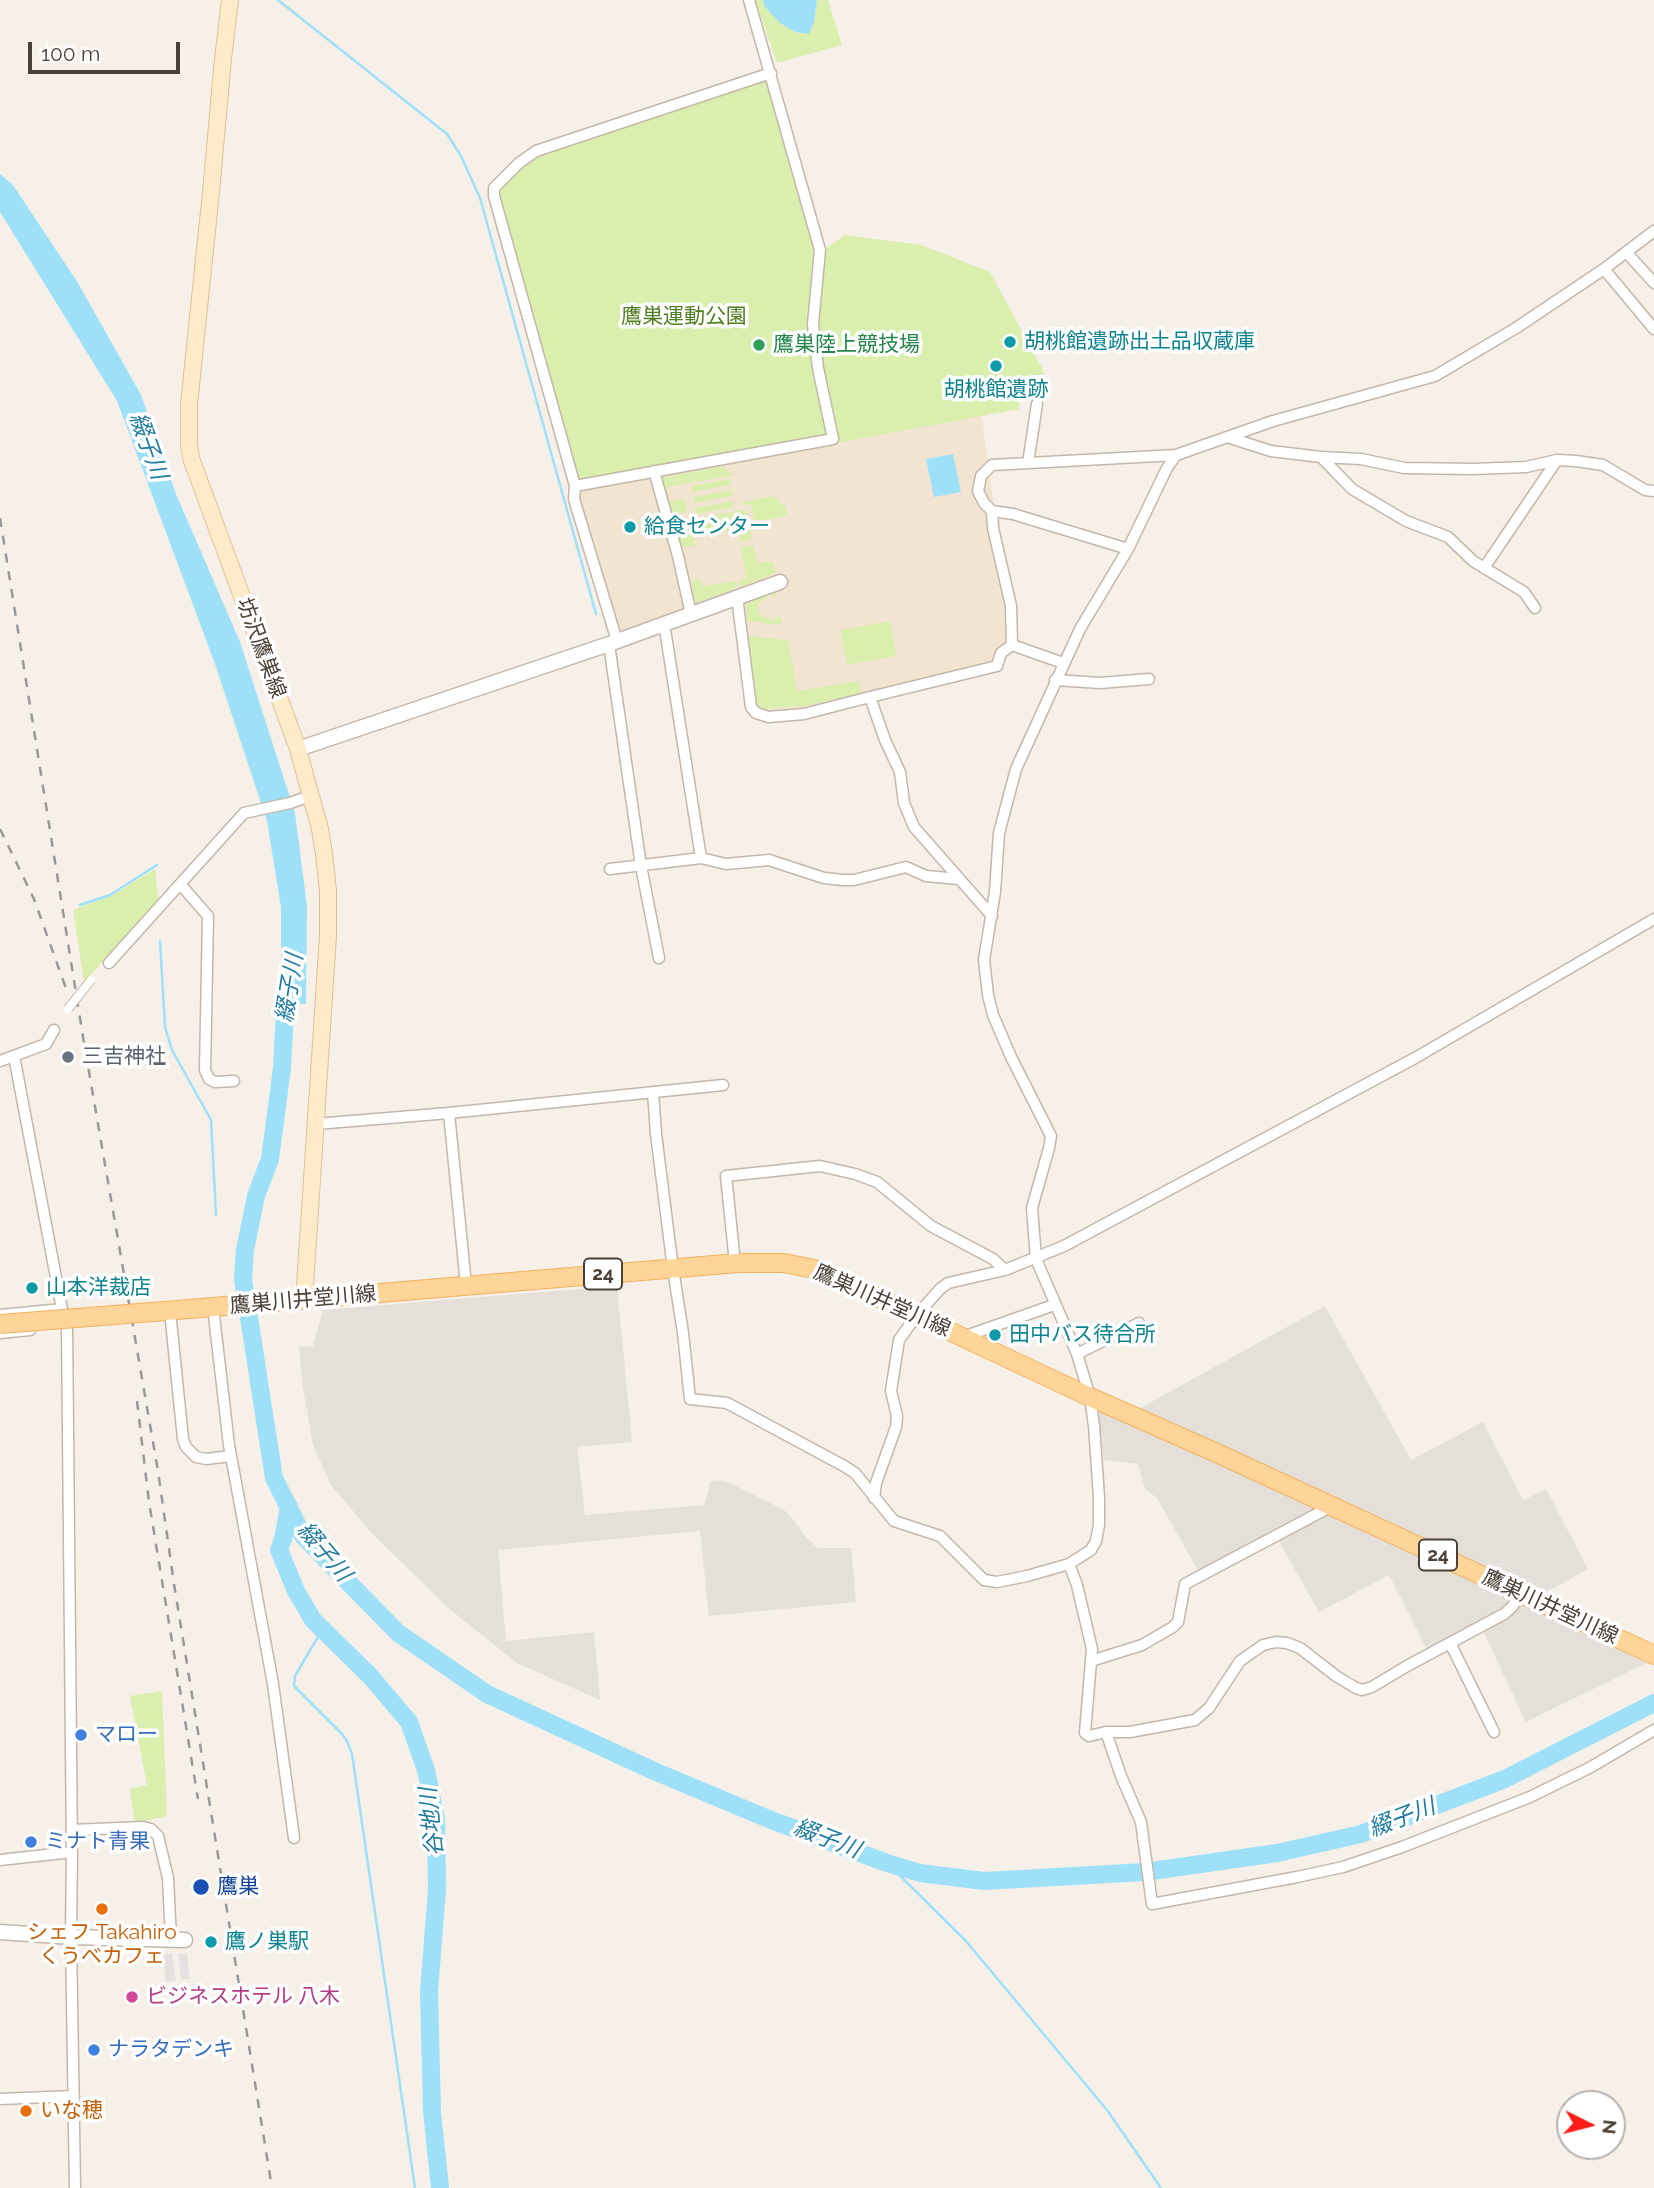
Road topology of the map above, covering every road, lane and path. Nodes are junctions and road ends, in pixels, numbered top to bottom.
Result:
1 (230, 0) edge
2 (749, 0) edge
3 (771, 72) junction
4 (1654, 231) edge
5 (1626, 252) junction
6 (1604, 269) junction
7 (1654, 283) edge
8 (1654, 329) edge
9 (1037, 404) dead end
10 (1227, 437) junction
11 (1176, 455) junction
12 (1321, 457) junction
13 (1557, 460) junction
14 (1028, 463) junction
15 (654, 471) junction
16 (575, 486) junction
17 (1654, 491) edge
18 (992, 511) junction
19 (1128, 549) junction
20 (1484, 568) junction
21 (780, 582) dead end
22 (737, 597) junction
23 (1535, 608) dead end
24 (691, 614) junction
25 (664, 623) junction
26 (613, 642) junction
27 (1012, 645) junction
28 (1063, 663) junction
29 (1149, 679) dead end
30 (1055, 680) junction
31 (870, 697) junction
32 (298, 749) junction
33 (306, 797) junction
34 (701, 858) junction
35 (640, 866) junction
36 (610, 869) dead end
37 (959, 879) junction
38 (181, 885) junction
39 (992, 916) junction
40 (1654, 919) edge
41 (659, 958) dead end
42 (109, 963) dead end
43 (91, 981) dead end
44 (68, 1009) dead end
45 (54, 1030) dead end
46 (14, 1056) junction
47 (0, 1061) edge
48 (234, 1081) dead end
49 (723, 1085) dead end
50 (653, 1092) junction
51 (449, 1113) junction
52 (316, 1124) junction
53 (1036, 1259) junction
54 (735, 1263) junction
55 (673, 1269) junction
56 (1004, 1270) junction
57 (466, 1285) junction
58 (304, 1301) junction
59 (1054, 1305) junction
60 (217, 1307) junction
61 (62, 1309) junction
62 (0, 1315) edge
63 (168, 1316) junction
64 (916, 1316) junction
65 (1139, 1323) dead end
66 (0, 1324) edge
67 (67, 1325) junction
68 (0, 1334) edge
69 (963, 1337) junction
70 (1077, 1354) junction
71 (1090, 1397) junction
72 (231, 1456) junction
73 (874, 1498) junction
74 (1332, 1506) junction
75 (1069, 1564) junction
76 (1521, 1594) junction
77 (1450, 1643) junction
78 (1654, 1656) edge
79 (1091, 1661) junction
80 (1654, 1730) edge
81 (1106, 1732) junction
82 (1494, 1732) dead end
83 (72, 1830) junction
84 (294, 1838) dead end
85 (72, 1852) junction
86 (0, 1860) edge
87 (0, 1931) edge
88 (71, 1937) junction
89 (178, 1939) joint
90 (74, 2096) junction
91 (0, 2099) edge
92 (75, 2188) edge

1 - 32 main road, 坊沢鷹巣線
2 - 3 street
3 - 15 street
3 - 16 street
4 - 5 street
5 - 6 street
5 - 7 street
6 - 8 street
6 - 10 street
9 - 14 street
10 - 11 street
10 - 12 street
11 - 14 street
11 - 19 street
12 - 13 street
12 - 20 street
13 - 17 street
13 - 20 street
14 - 18 street
15 - 16 street
15 - 24 street
16 - 26 street
18 - 19 street
18 - 27 street
19 - 28 street
20 - 23 street
21 - 22 street
22 - 24 street
22 - 31 street
24 - 25 street
25 - 26 street
25 - 34 street
26 - 32 street
26 - 35 street
27 - 28 street
27 - 31 street
28 - 30 street
29 - 30 street
30 - 39 street
31 - 37 street
32 - 33 main road, 坊沢鷹巣線
33 - 38 street
33 - 52 main road, 坊沢鷹巣線
34 - 35 street
34 - 37 street
35 - 36 street
35 - 41 street
37 - 39 street
38 - 42 street
38 - 48 street
39 - 53 street
40 - 53 street
43 - 44 street, bridge
45 - 46 street
46 - 47 street
46 - 61 street
49 - 50 street
50 - 51 street
50 - 55 street
51 - 52 street
51 - 57 street
52 - 58 main road, 坊沢鷹巣線
53 - 56 street
53 - 59 street
54 - 55 main road, 鷹巣川井堂川線 / 24
54 - 56 street
54 - 64 main road, 鷹巣川井堂川線 / 24
55 - 57 main road, 鷹巣川井堂川線 / 24
55 - 73 street
56 - 64 street
57 - 58 main road, 鷹巣川井堂川線 / 24
58 - 60 main road, 鷹巣川井堂川線 / 24
59 - 69 street
59 - 70 street
60 - 63 main road, 鷹巣川井堂川線 / 24
60 - 72 street
61 - 62 street
61 - 67 street
63 - 66 main road, 鷹巣川井堂川線 / 24, bridge
63 - 72 street
64 - 69 main road, 鷹巣川井堂川線 / 24
64 - 73 street
65 - 70 street
67 - 68 street
67 - 83 street
69 - 71 main road, 鷹巣川井堂川線 / 24
70 - 71 street
71 - 74 main road, 鷹巣川井堂川線 / 24
71 - 75 street
72 - 84 street
73 - 75 street
74 - 76 main road, 鷹巣川井堂川線 / 24
74 - 79 street
75 - 79 street
76 - 77 street
76 - 78 main road, 鷹巣川井堂川線 / 24
77 - 81 street
77 - 82 street
79 - 81 street
80 - 81 street
83 - 85 street
83 - 89 street
85 - 86 street
85 - 88 street
87 - 88 street
88 - 89 street
88 - 90 street
90 - 91 street
90 - 92 street

